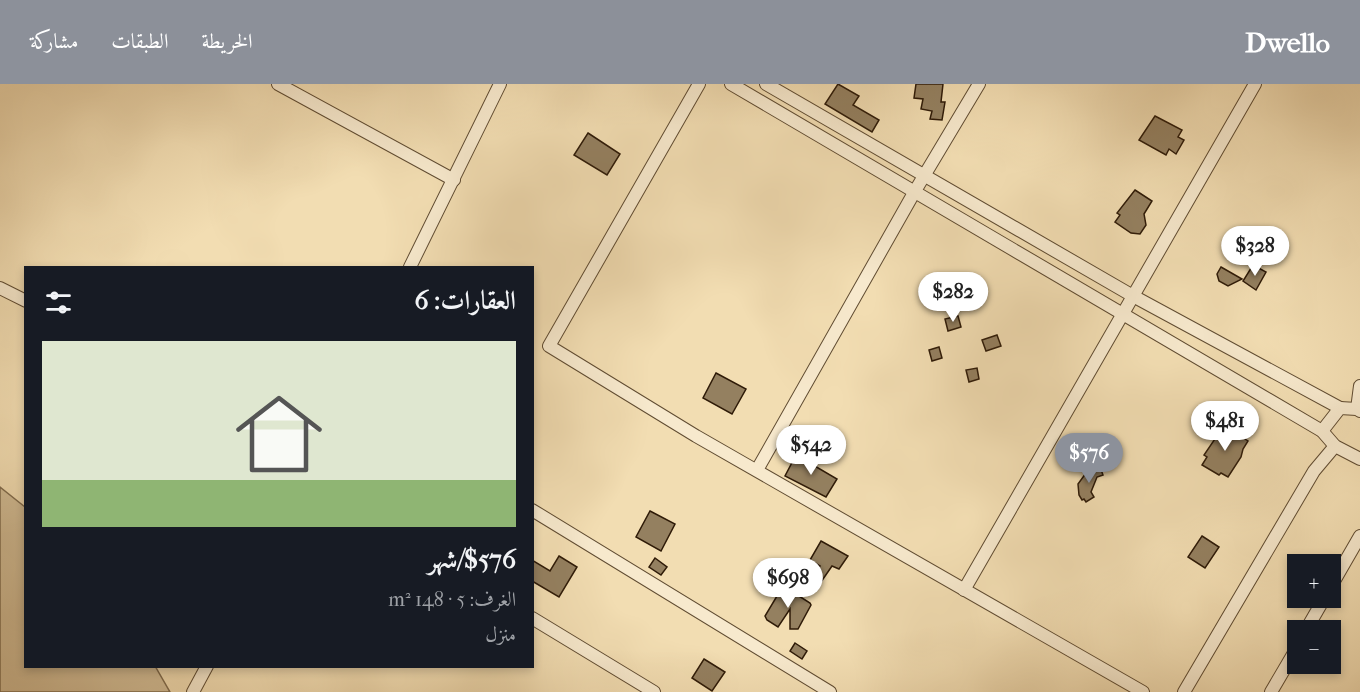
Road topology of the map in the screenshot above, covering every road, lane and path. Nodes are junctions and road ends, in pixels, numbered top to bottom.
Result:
1 (278, 84) edge
2 (501, 84) edge
3 (699, 84) edge
4 (731, 84) edge
5 (766, 84) edge
6 (979, 84) edge
7 (1256, 84) edge
8 (925, 175) junction
9 (454, 180) junction
10 (915, 191) junction
11 (411, 266) edge
12 (0, 288) edge
13 (1133, 296) junction
14 (24, 300) edge
15 (1122, 313) junction
16 (1360, 386) edge
17 (1340, 408) junction
18 (1358, 410) edge
19 (1322, 431) junction
20 (1335, 446) junction
21 (1360, 459) edge
22 (757, 470) junction
23 (534, 511) edge
24 (1360, 536) edge
25 (1341, 569) edge
26 (964, 590) junction
27 (534, 619) edge
28 (1287, 665) edge
29 (206, 668) edge
30 (193, 692) edge
31 (654, 692) edge
32 (830, 692) edge
33 (1143, 692) edge
34 (1184, 692) edge
35 (1271, 692) edge

1 - 9 street
2 - 9 street
3 - 22 street
4 - 10 street
5 - 8 street
6 - 8 street
7 - 13 street
8 - 10 street
8 - 13 street
9 - 11 street
10 - 15 street
10 - 22 street
12 - 14 street
13 - 15 street
13 - 17 street
15 - 19 street
15 - 26 street
16 - 18 street
17 - 18 street
17 - 19 street
19 - 20 street
20 - 21 street
20 - 34 street
22 - 26 street
23 - 32 street
24 - 25 street
26 - 33 street
27 - 31 street
28 - 35 street
29 - 30 street

